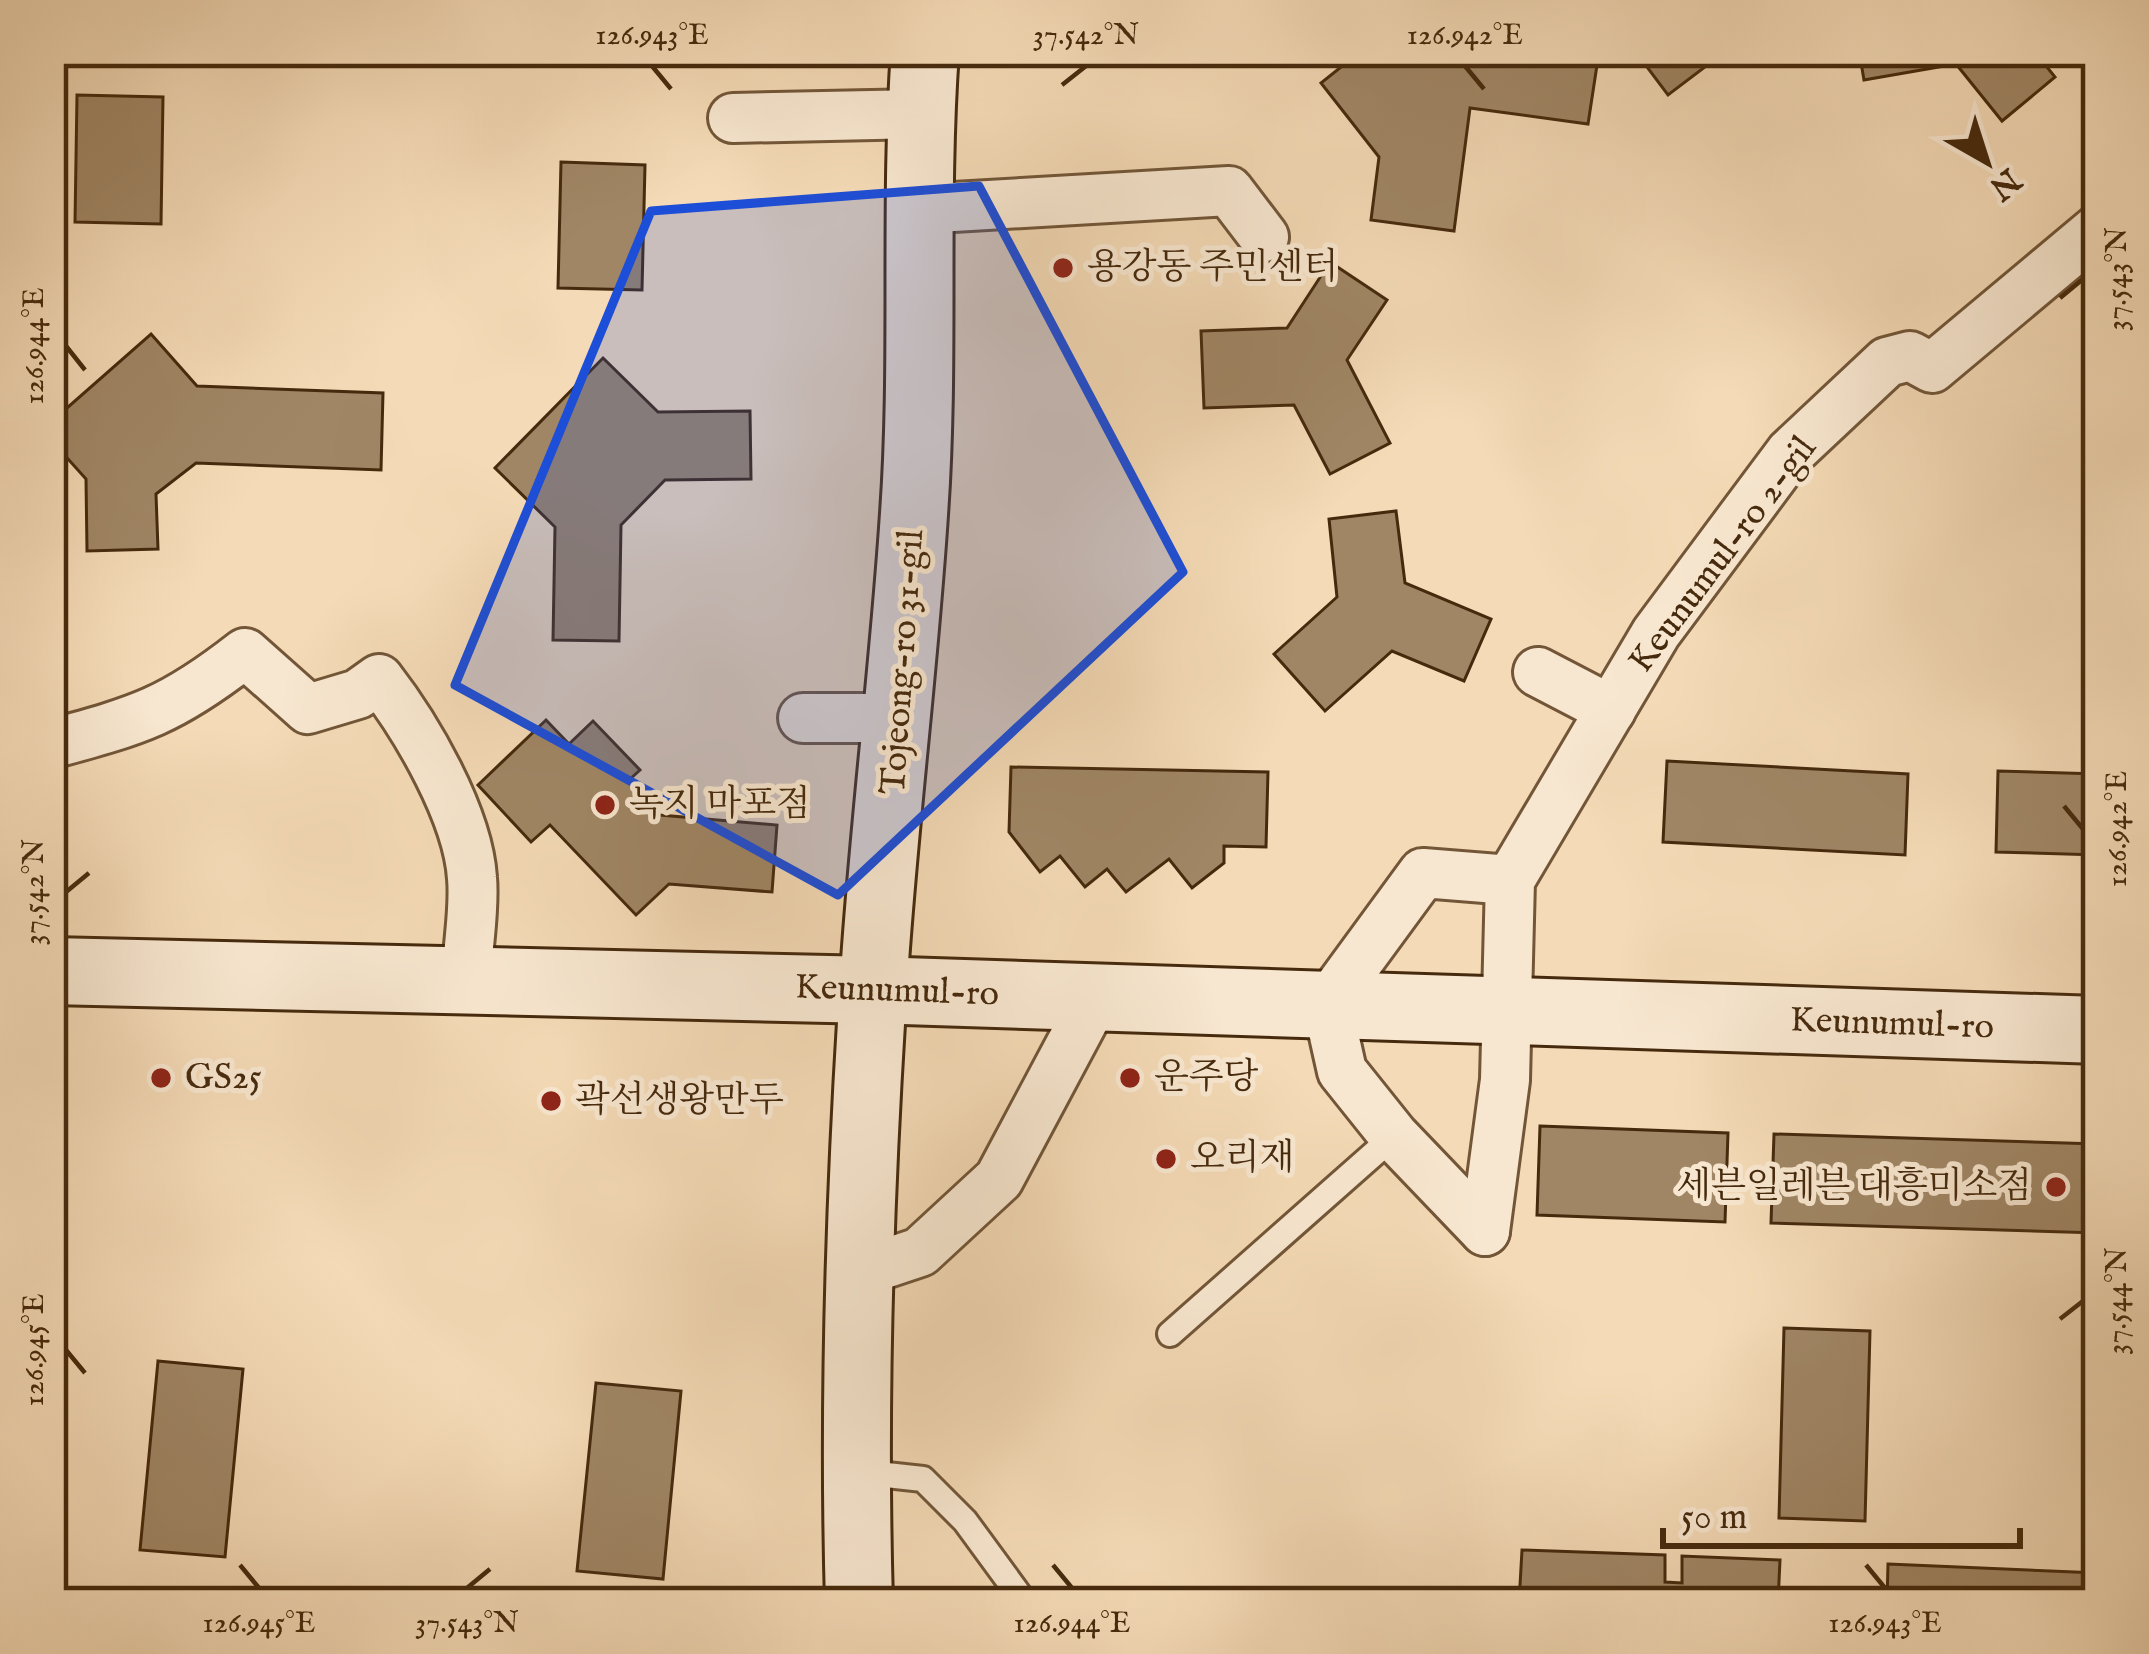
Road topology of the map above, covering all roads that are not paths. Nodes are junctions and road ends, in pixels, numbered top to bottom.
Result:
1 (923, 83) edge
2 (733, 118) dead end
3 (919, 209) junction
4 (2098, 229) edge
5 (1264, 237) dead end
6 (1538, 671) dead end
7 (1611, 710) junction
8 (803, 718) dead end
9 (898, 718) junction
10 (51, 745) edge
11 (1510, 880) junction
12 (51, 970) edge
13 (467, 980) junction
14 (873, 990) junction
15 (1096, 997) junction
16 (1327, 1004) junction
17 (1510, 1011) junction
18 (2098, 1030) edge
19 (1394, 1136) junction
20 (860, 1272) junction
21 (1170, 1334) dead end
22 (855, 1472) junction
23 (859, 1603) edge
24 (1025, 1603) edge

1 - 2 street
1 - 3 street, Tojeong-ro 31-gil
3 - 5 street
3 - 9 street, Tojeong-ro 31-gil
4 - 7 street, Keunumul-ro 2-gil
6 - 7 street
7 - 11 street, Keunumul-ro 2-gil
8 - 9 street
9 - 14 street, Tojeong-ro 31-gil
10 - 13 street
11 - 16 street
11 - 17 street
12 - 13 street, Keunumul-ro
13 - 14 street, Keunumul-ro
14 - 15 street, Keunumul-ro
14 - 20 street, Tojeong-ro 31-gil
15 - 16 street, Keunumul-ro
15 - 20 street
16 - 17 street, Keunumul-ro
16 - 19 street
17 - 18 street, Keunumul-ro
17 - 19 street
19 - 21 lane
20 - 22 street, Tojeong-ro 31-gil
22 - 23 street, Tojeong-ro 31-gil
22 - 24 lane

